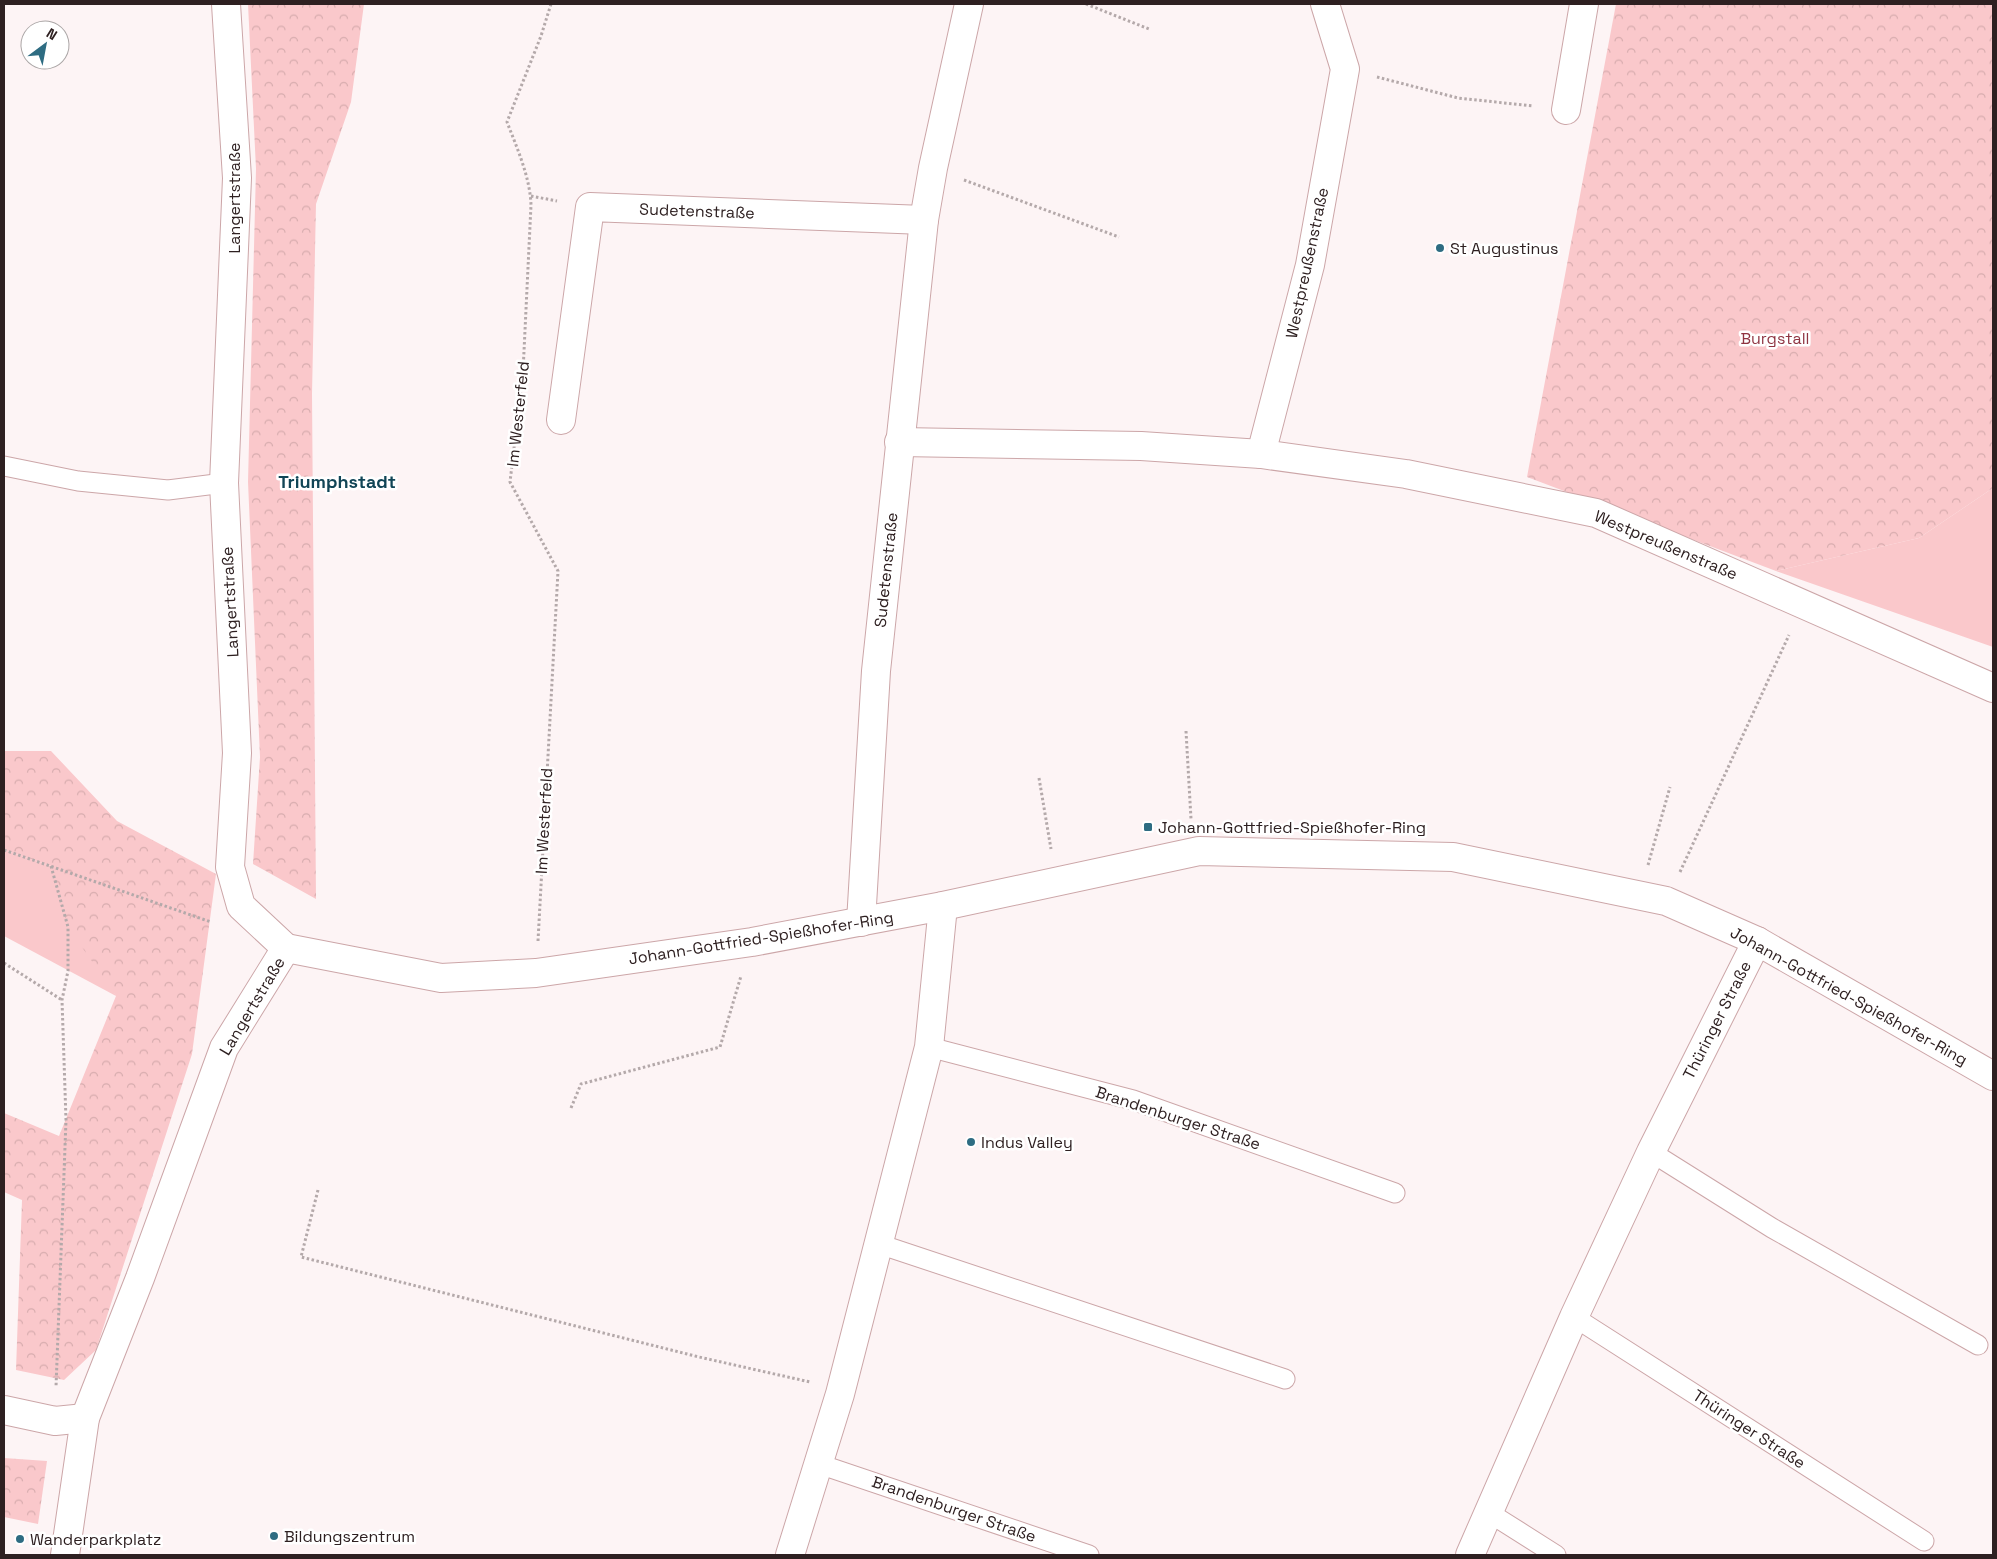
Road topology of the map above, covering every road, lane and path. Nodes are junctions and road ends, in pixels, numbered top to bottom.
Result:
1 (226, 4) edge
2 (551, 4) edge
3 (969, 4) edge
4 (1086, 4) edge
5 (1325, 4) edge
6 (1584, 4) edge
7 (1149, 29) dead end
8 (1345, 69) junction
9 (1566, 110) joint
10 (933, 168) junction
11 (924, 220) junction
12 (1119, 237) dead end
13 (561, 420) dead end
14 (899, 442) junction
15 (1261, 454) junction
16 (4, 466) edge
17 (224, 483) junction
18 (1792, 627) dead end
19 (1993, 688) edge
20 (1186, 731) dead end
21 (1039, 778) dead end
22 (1670, 787) dead end
23 (4, 850) edge
24 (1192, 852) junction
25 (51, 866) junction
26 (1056, 882) junction
27 (1634, 895) junction
28 (1666, 901) junction
29 (943, 906) junction
30 (213, 922) dead end
31 (861, 922) junction
32 (1757, 941) junction
33 (752, 942) junction
34 (286, 948) junction
35 (4, 963) edge
36 (536, 973) junction
37 (62, 1000) junction
38 (929, 1046) junction
39 (1993, 1076) edge
40 (571, 1108) dead end
41 (1651, 1152) junction
42 (318, 1190) dead end
43 (1395, 1193) dead end
44 (879, 1244) junction
45 (1574, 1317) junction
46 (1978, 1345) dead end
47 (1285, 1379) dead end
48 (840, 1394) junction
49 (4, 1410) edge
50 (85, 1418) junction
51 (54, 1421) junction
52 (819, 1464) junction
53 (1488, 1512) junction
54 (1924, 1541) dead end
55 (65, 1555) edge
56 (790, 1555) edge
57 (1089, 1555) edge
58 (1470, 1555) edge
59 (1556, 1555) edge

1 - 17 street, Langertstraße
2 - 36 path, Im Westerfeld
3 - 10 street, Sudetenstraße
4 - 7 path
5 - 8 street
6 - 9 street
8 - 9 path
8 - 15 street, Westpreußenstraße
10 - 11 street, Sudetenstraße
10 - 12 path
11 - 13 street, Sudetenstraße
11 - 14 street, Sudetenstraße
14 - 15 street, Westpreußenstraße
14 - 31 street, Sudetenstraße
15 - 19 street, Westpreußenstraße
16 - 17 lane
17 - 34 street, Langertstraße
18 - 28 path
20 - 24 path
21 - 26 path
22 - 27 path
23 - 25 path
24 - 26 street, Johann-Gottfried-Spießhofer-Ring
24 - 27 street, Johann-Gottfried-Spießhofer-Ring
25 - 30 path
25 - 37 path
26 - 29 street, Johann-Gottfried-Spießhofer-Ring
27 - 28 street, Johann-Gottfried-Spießhofer-Ring
28 - 32 street, Johann-Gottfried-Spießhofer-Ring
29 - 31 street, Johann-Gottfried-Spießhofer-Ring
29 - 38 street
31 - 33 street, Johann-Gottfried-Spießhofer-Ring
32 - 39 street, Johann-Gottfried-Spießhofer-Ring
32 - 41 street, Thüringer Straße
33 - 36 street, Johann-Gottfried-Spießhofer-Ring
33 - 40 path
34 - 36 street, Johann-Gottfried-Spießhofer-Ring
34 - 50 street, Langertstraße
35 - 37 path
37 - 51 path
38 - 43 lane, Brandenburger Straße
38 - 44 street
41 - 45 street, Thüringer Straße
41 - 46 lane
42 - 48 path
44 - 47 lane
44 - 48 street
45 - 53 street, Thüringer Straße
45 - 54 lane, Thüringer Straße
48 - 52 street
49 - 51 street
50 - 51 street
50 - 55 street, Langertstraße
52 - 56 street
52 - 57 lane, Brandenburger Straße
53 - 58 street, Thüringer Straße
53 - 59 lane

